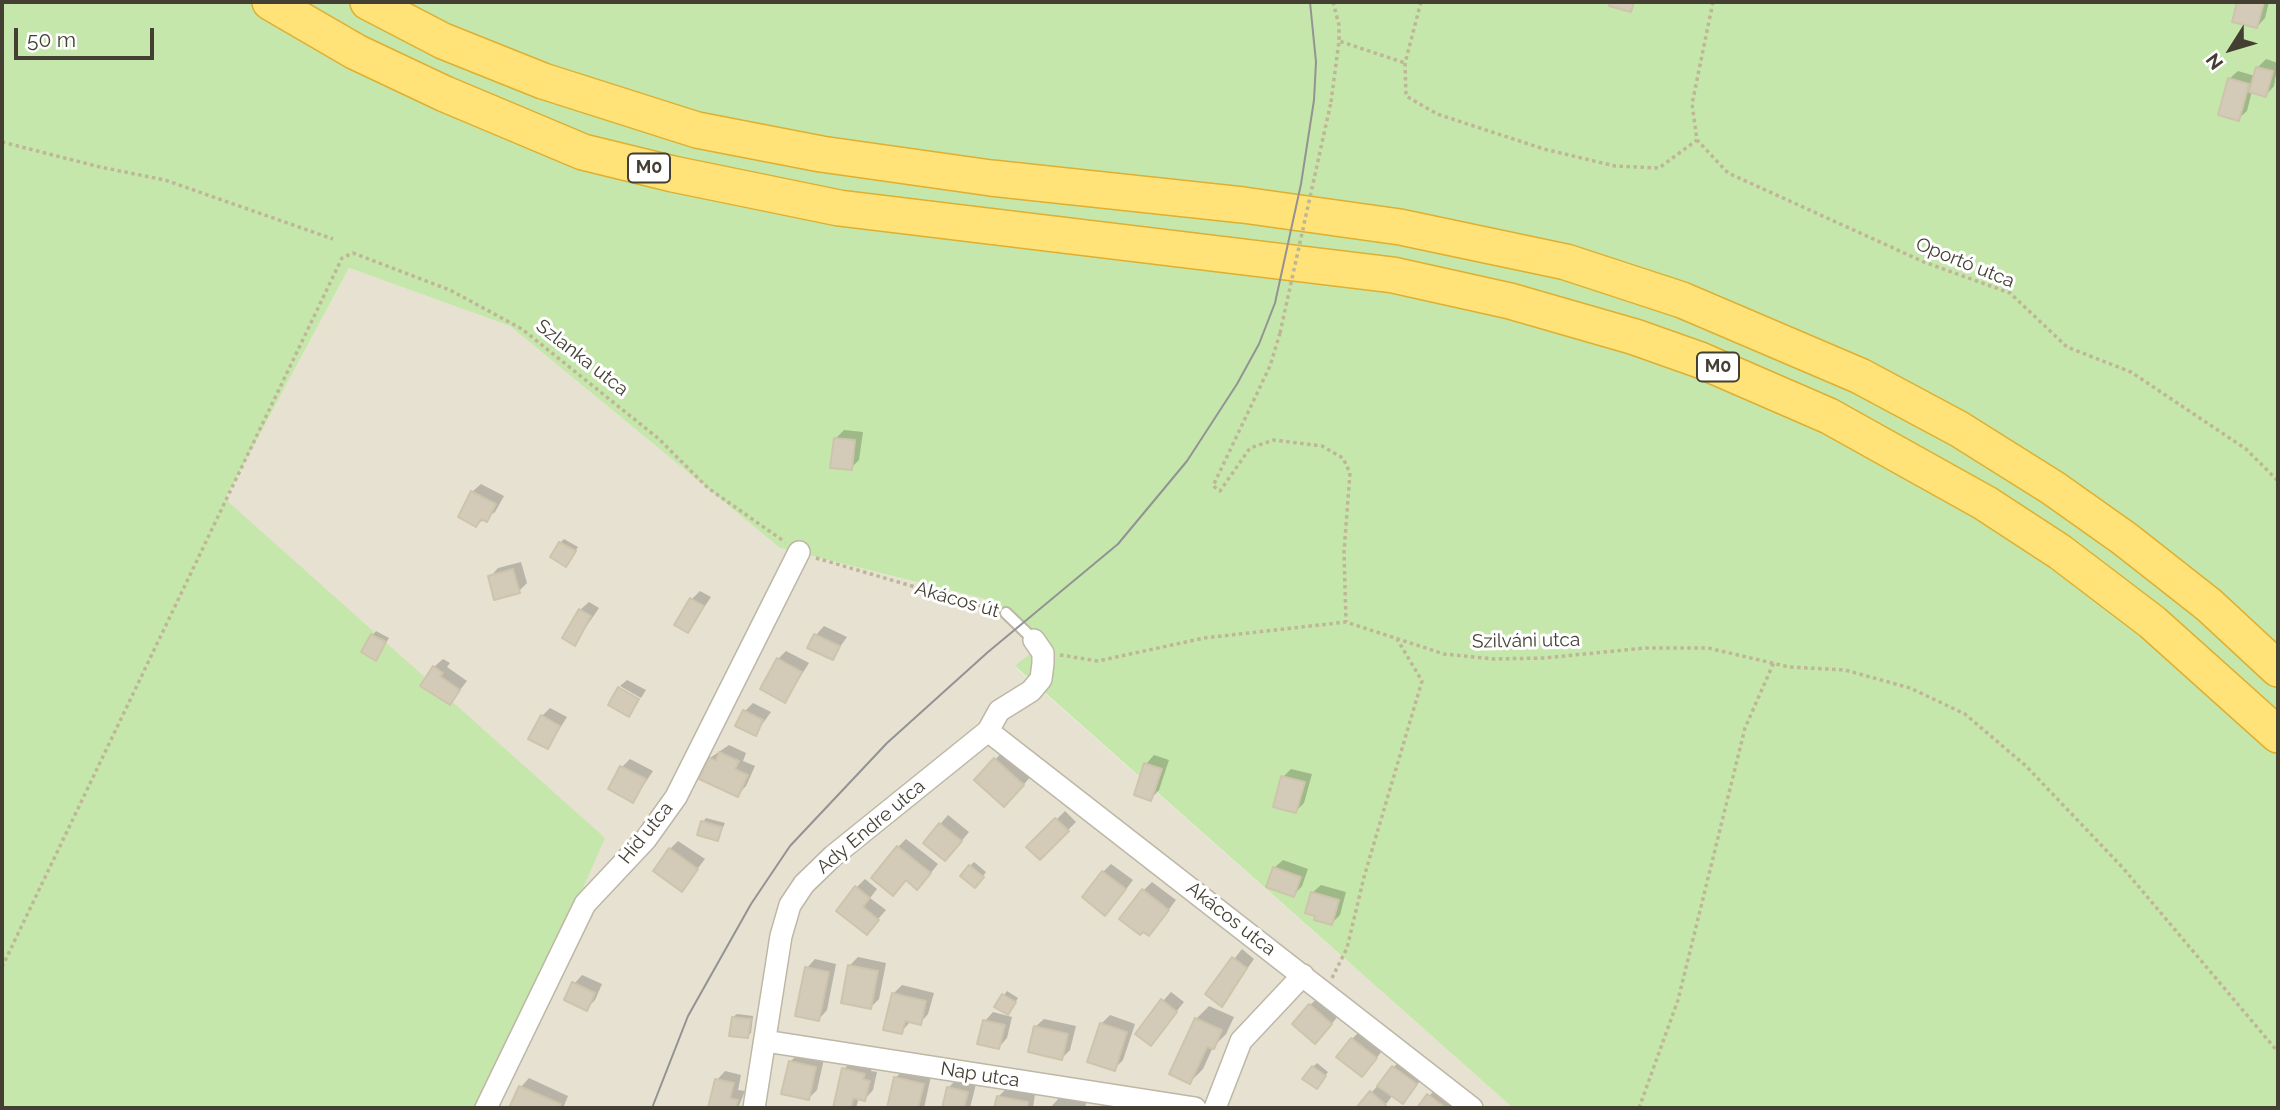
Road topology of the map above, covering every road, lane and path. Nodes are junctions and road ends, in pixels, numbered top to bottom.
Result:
1 (270, 2) edge
2 (368, 2) edge
3 (1333, 2) edge
4 (1421, 2) edge
5 (1713, 2) edge
6 (1339, 41) junction
7 (1405, 63) junction
8 (1697, 140) junction
9 (2, 142) edge
10 (333, 239) dead end
11 (2278, 481) edge
12 (799, 552) junction
13 (1006, 613) joint
14 (1346, 622) junction
15 (1397, 639) junction
16 (1038, 647) junction
17 (1774, 662) junction
18 (2278, 669) edge
19 (988, 731) junction
20 (2278, 735) edge
21 (2, 967) edge
22 (1303, 975) junction
23 (1325, 992) junction
24 (765, 1041) junction
25 (2278, 1052) edge
26 (486, 1108) edge
27 (754, 1108) edge
28 (1195, 1108) edge
29 (1215, 1108) edge
30 (1472, 1108) edge
31 (1639, 1108) edge

1 - 20 highway, M0
2 - 18 highway, M0
3 - 6 path
4 - 7 path
5 - 8 path
6 - 7 path
6 - 14 path, bridge
7 - 8 path
8 - 11 path, Oportó utca
9 - 10 path
12 - 13 path, Akácos út
12 - 21 path, Szlanka utca
12 - 26 street, Híd utca
13 - 16 lane, Akácos út
14 - 15 path, Szilváni utca
14 - 16 path, Szilváni utca
15 - 17 path, Szilváni utca
15 - 23 path
16 - 19 street
17 - 25 path, Szilváni utca
17 - 31 path
19 - 22 street, Akácos utca
19 - 24 street, Ady Endre utca
22 - 23 street, Akácos utca
22 - 29 street
23 - 30 street, Akácos utca
24 - 27 street, Ady Endre utca
24 - 28 street, Nap utca

